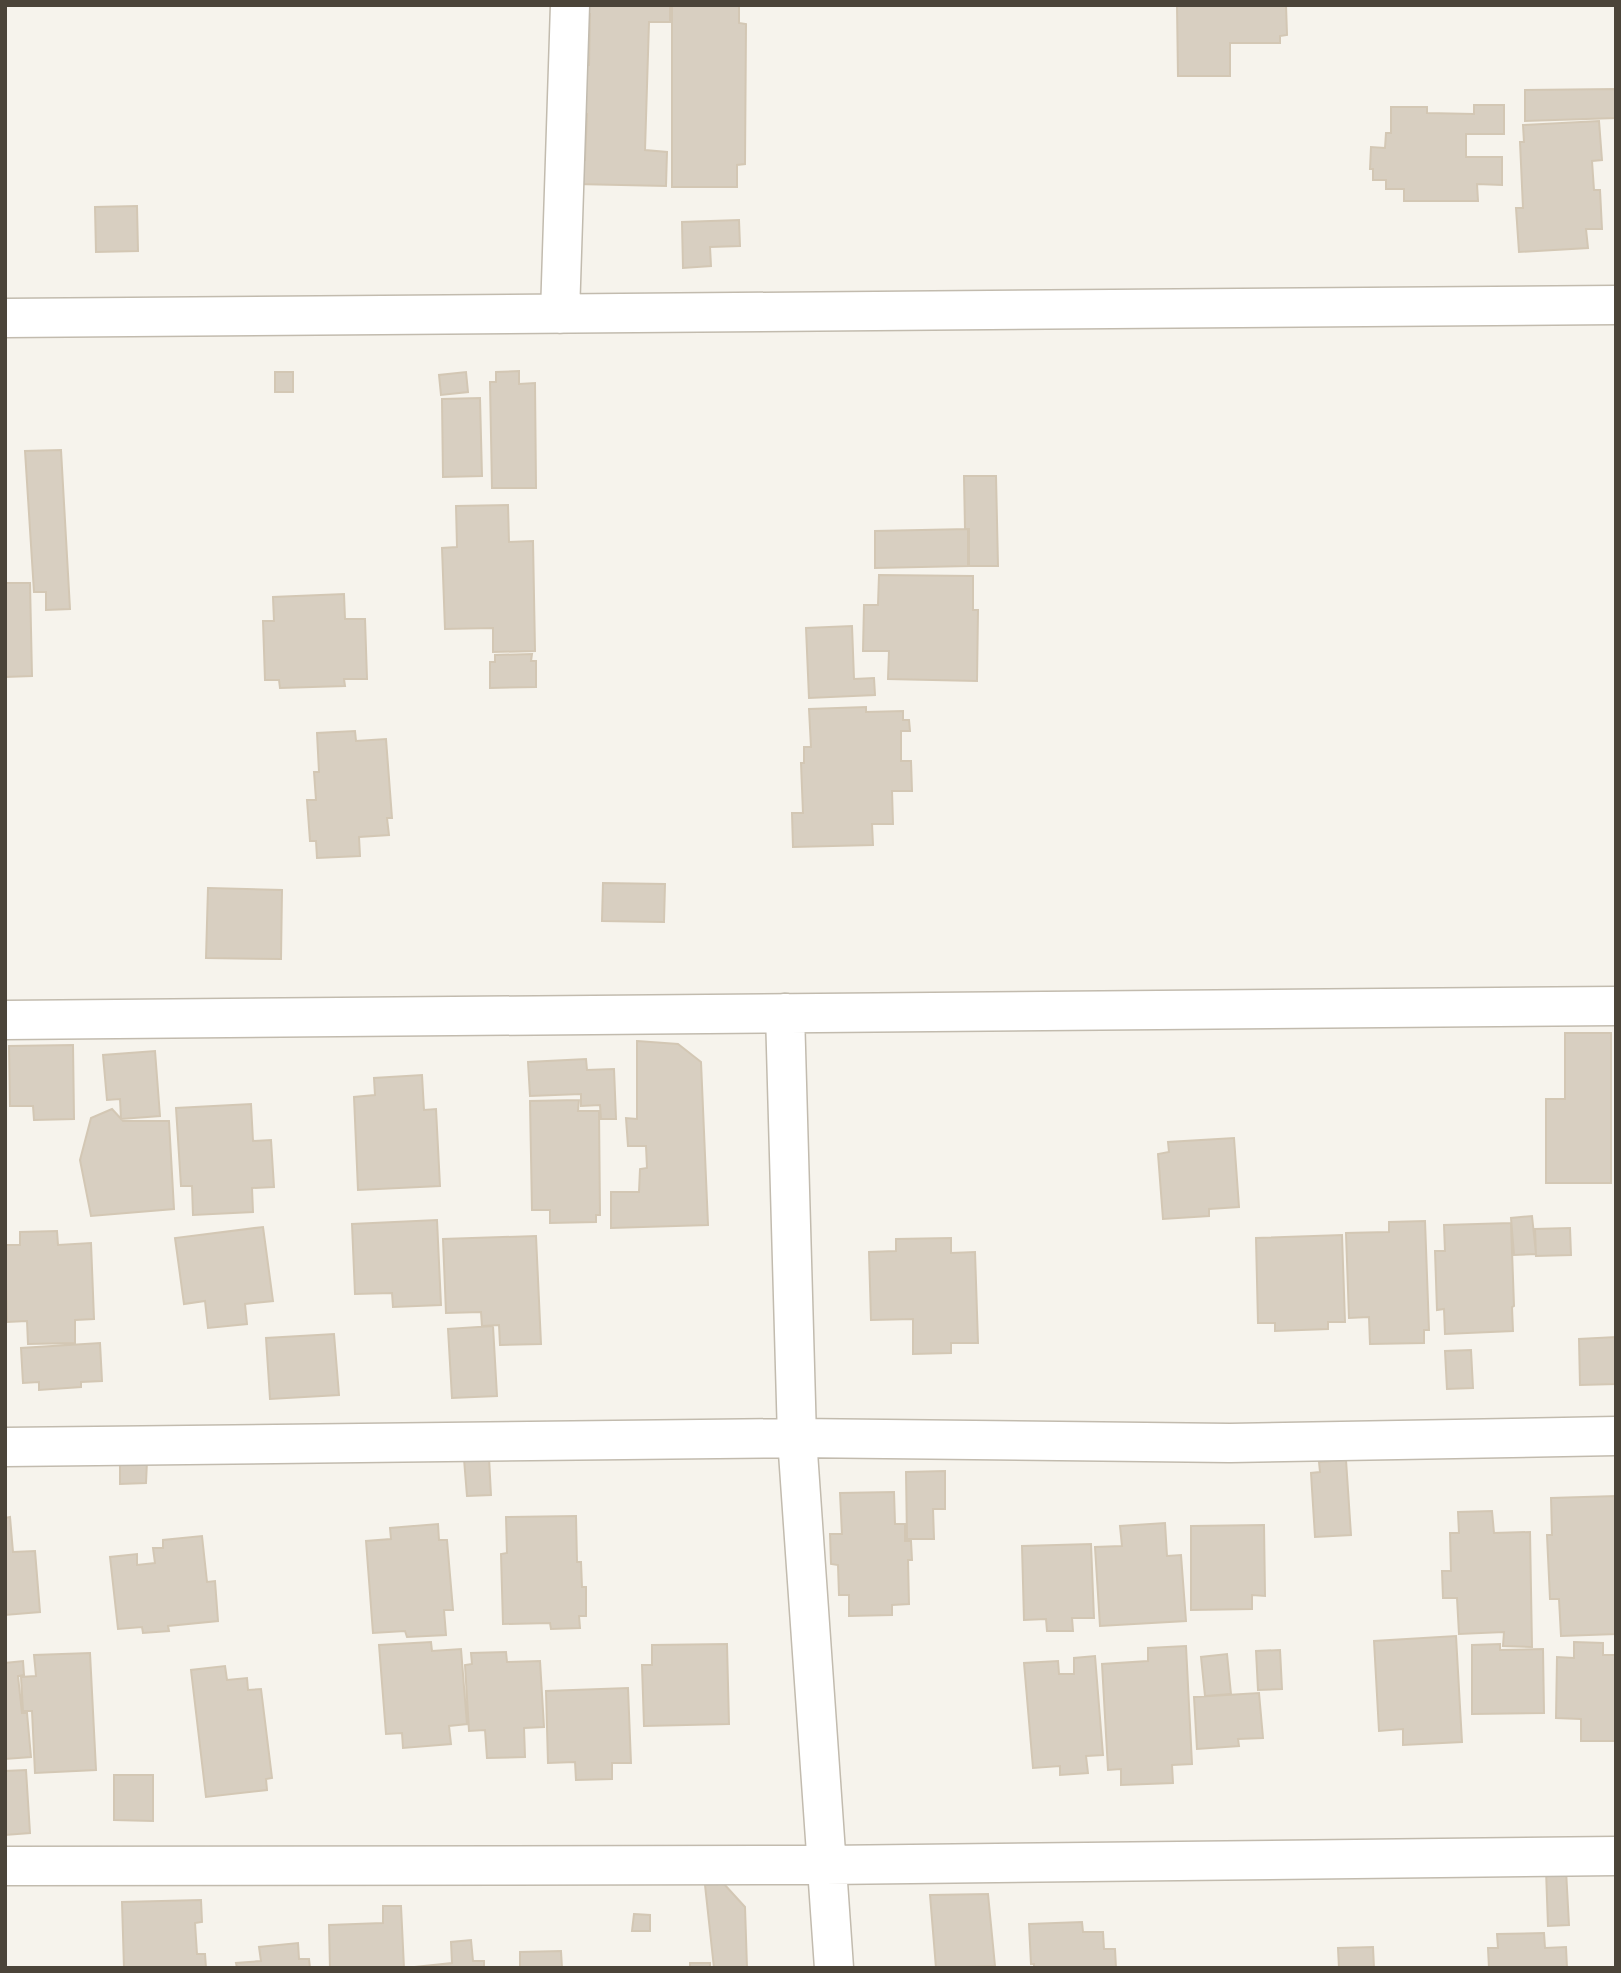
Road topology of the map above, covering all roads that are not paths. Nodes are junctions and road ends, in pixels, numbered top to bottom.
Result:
1 (570, 5) edge
2 (1616, 305) edge
3 (560, 314) junction
4 (5, 318) edge
5 (1616, 1006) edge
6 (785, 1013) junction
7 (5, 1020) edge
8 (1616, 1436) edge
9 (797, 1438) junction
10 (5, 1447) edge
11 (1616, 1856) edge
12 (827, 1865) junction
13 (5, 1866) edge
14 (834, 1968) edge

1 - 3 street
2 - 3 street
3 - 4 street
5 - 6 street
6 - 7 street
6 - 9 street
8 - 9 street
9 - 10 street
9 - 12 street
11 - 12 street
12 - 13 street
12 - 14 street

